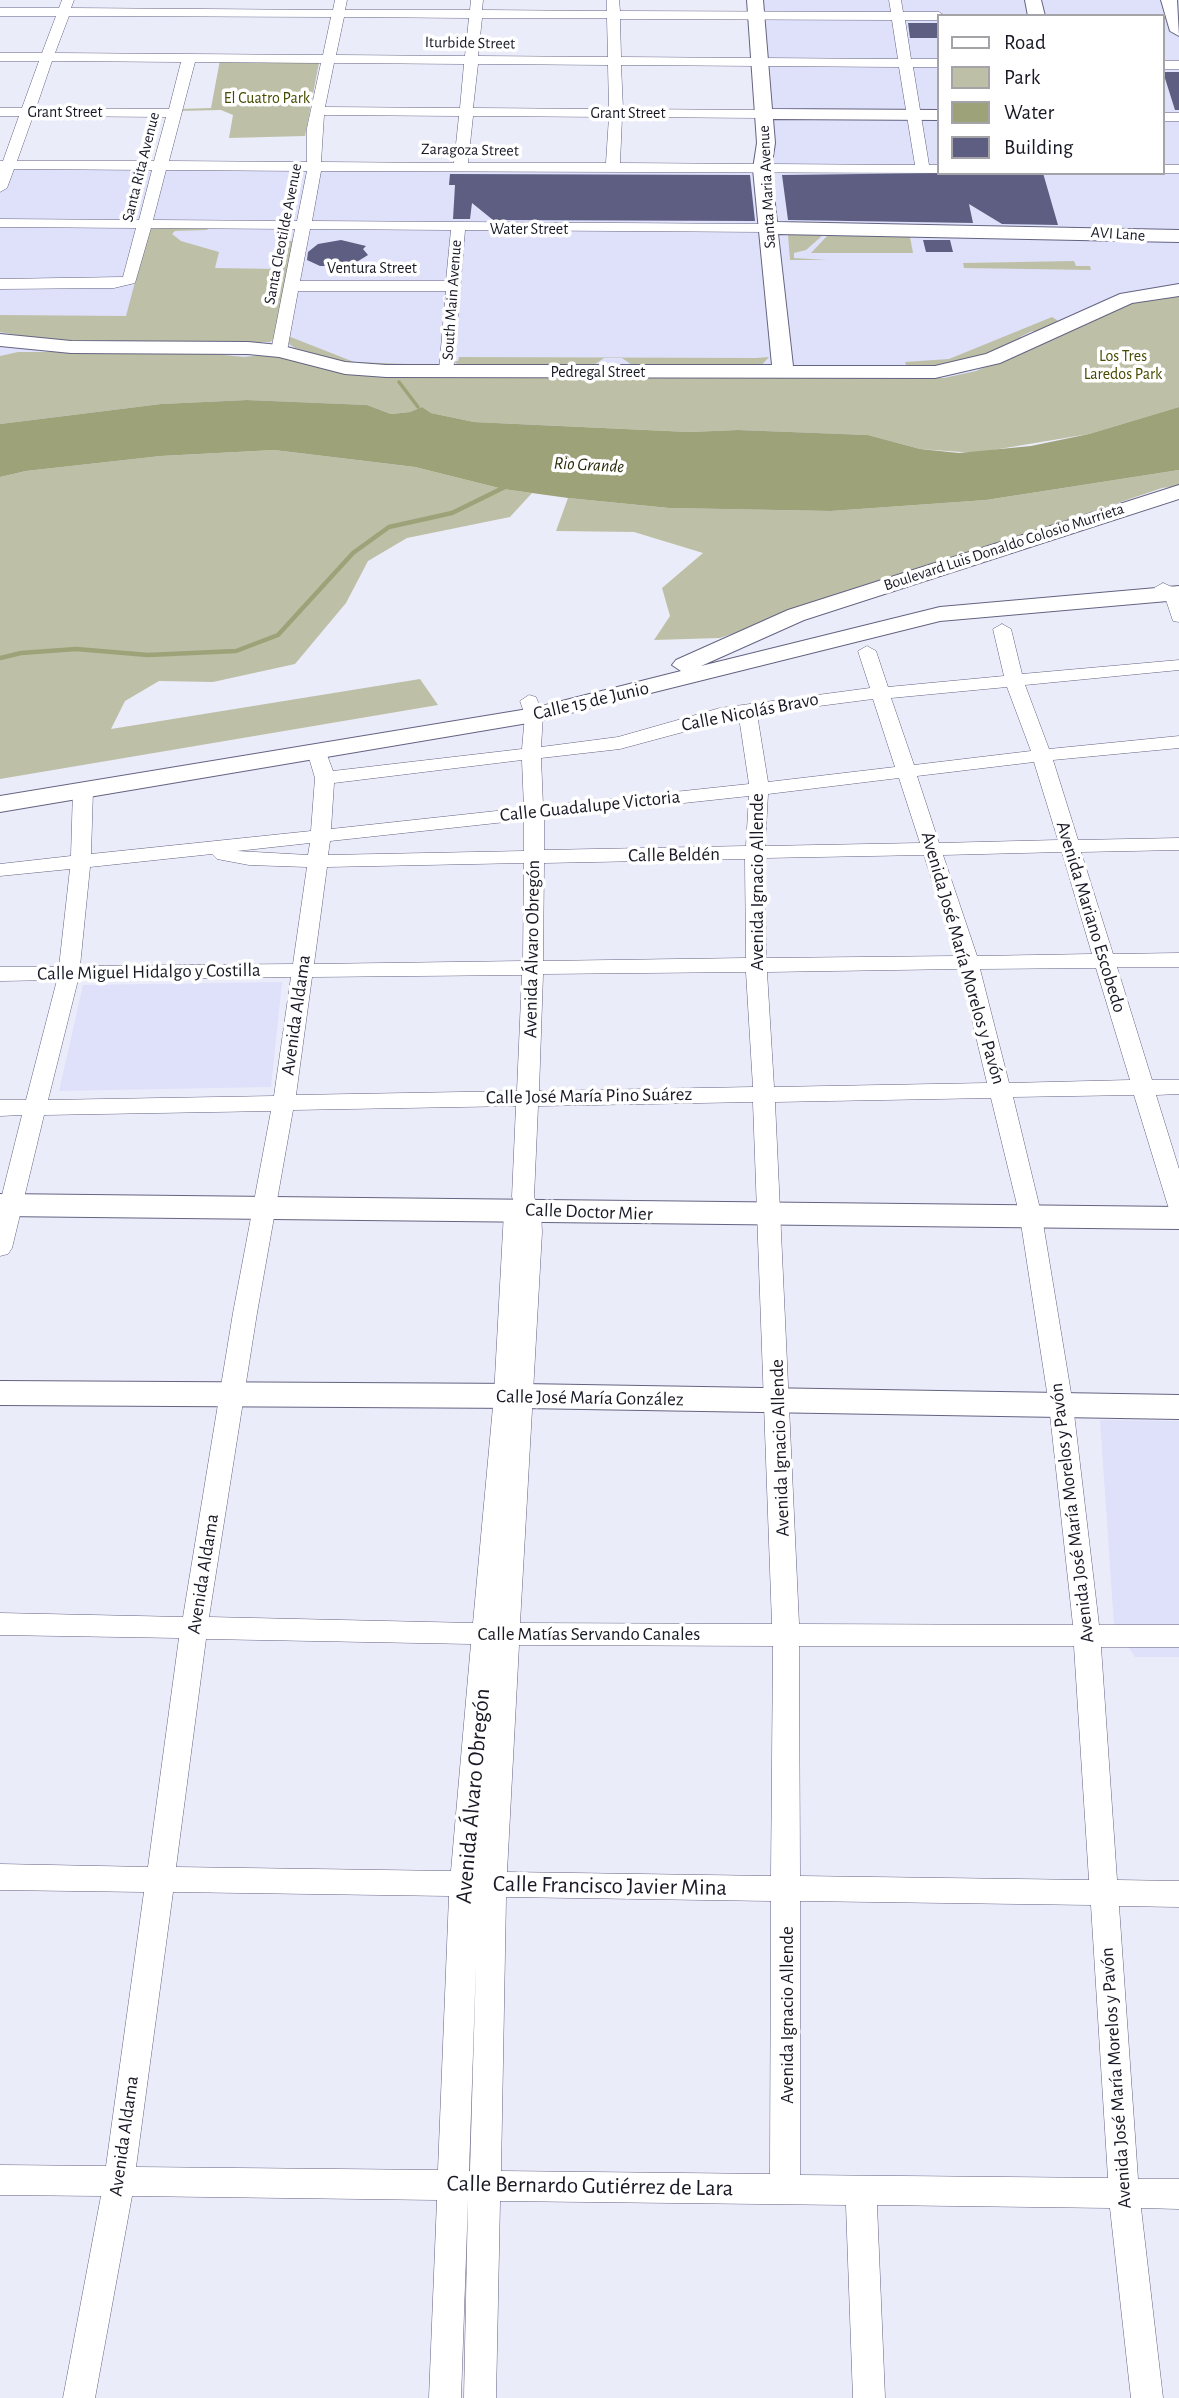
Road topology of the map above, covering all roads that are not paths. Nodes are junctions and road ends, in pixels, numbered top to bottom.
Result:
1 (895, 0) edge
2 (1169, 0) edge
3 (66, 6) edge
4 (202, 6) edge
5 (340, 6) edge
6 (477, 7) edge
7 (613, 7) edge
8 (756, 8) edge
9 (0, 12) edge
10 (897, 16) junction
11 (937, 16) edge
12 (1174, 21) edge
13 (0, 57) edge
14 (47, 57) junction
15 (189, 58) junction
16 (328, 59) junction
17 (473, 60) junction
18 (614, 62) junction
19 (759, 62) junction
20 (906, 62) junction
21 (937, 63) edge
22 (317, 111) junction
23 (0, 112) edge
24 (27, 112) junction
25 (465, 112) junction
26 (173, 113) junction
27 (614, 113) junction
28 (763, 114) junction
29 (913, 115) junction
30 (937, 115) edge
31 (4, 165) edge
32 (159, 166) junction
33 (315, 166) junction
34 (461, 166) junction
35 (613, 169) junction
36 (762, 169) junction
37 (923, 169) junction
38 (937, 169) edge
39 (0, 188) edge
40 (0, 223) edge
41 (144, 224) junction
42 (304, 224) junction
43 (768, 228) junction
44 (458, 229) junction
45 (1057, 232) junction
46 (1179, 236) edge
47 (1179, 243) edge
48 (0, 284) edge
49 (290, 286) junction
50 (453, 286) junction
51 (1179, 290) edge
52 (2, 343) edge
53 (279, 351) junction
54 (447, 371) junction
55 (783, 373) junction
56 (1179, 492) edge
57 (1175, 596) edge
58 (838, 611) junction
59 (1002, 629) dead end
60 (867, 651) dead end
61 (705, 655) junction
62 (1179, 665) edge
63 (1014, 681) junction
64 (643, 689) junction
65 (882, 692) junction
66 (531, 708) junction
67 (747, 709) junction
68 (1179, 742) edge
69 (317, 751) junction
70 (531, 755) junction
71 (1042, 755) junction
72 (907, 772) junction
73 (325, 778) junction
74 (759, 789) junction
75 (83, 790) junction
76 (0, 792) edge
77 (0, 804) edge
78 (534, 811) junction
79 (321, 835) junction
80 (1179, 844) edge
81 (1070, 846) junction
82 (214, 847) junction
83 (933, 849) junction
84 (755, 854) junction
85 (534, 856) junction
86 (81, 861) junction
87 (317, 861) junction
88 (0, 870) edge
89 (1104, 960) junction
90 (1179, 960) edge
91 (968, 961) junction
92 (756, 964) junction
93 (533, 966) junction
94 (302, 970) junction
95 (69, 973) junction
96 (0, 974) edge
97 (1179, 1087) edge
98 (1143, 1088) junction
99 (1002, 1090) junction
100 (763, 1093) junction
101 (529, 1096) junction
102 (284, 1101) junction
103 (37, 1107) junction
104 (0, 1108) edge
105 (6, 1205) edge
106 (523, 1206) junction
107 (1179, 1206) edge
108 (265, 1208) junction
109 (771, 1214) junction
110 (1031, 1217) junction
111 (1179, 1218) edge
112 (0, 1248) edge
113 (0, 1393) edge
114 (231, 1396) junction
115 (515, 1396) junction
116 (779, 1402) junction
117 (1061, 1405) junction
118 (1179, 1407) edge
119 (0, 1623) edge
120 (194, 1628) junction
121 (497, 1634) junction
122 (786, 1635) junction
123 (1087, 1636) junction
124 (1179, 1636) edge
125 (0, 1877) edge
126 (159, 1879) junction
127 (478, 1884) junction
128 (788, 1888) junction
129 (1102, 1892) junction
130 (1179, 1894) edge
131 (0, 2180) edge
132 (119, 2182) junction
133 (469, 2183) junction
134 (785, 2189) junction
135 (861, 2191) junction
136 (1124, 2193) junction
137 (1179, 2194) edge
138 (79, 2398) edge
139 (445, 2398) edge
140 (480, 2398) edge
141 (869, 2398) edge
142 (1147, 2398) edge

1 - 10 street
2 - 12 main road
3 - 4 street
3 - 9 street
3 - 14 street
4 - 5 street
5 - 6 street
5 - 16 street, Santa Cleotilde Avenue
6 - 7 street
6 - 17 street
7 - 8 street
7 - 18 street
8 - 10 street
8 - 19 main road, Santa Maria Avenue
10 - 11 street
10 - 20 street
13 - 14 street, Iturbide Street
14 - 15 street, Iturbide Street
14 - 24 street
15 - 16 street, Iturbide Street
15 - 26 street, Santa Rita Avenue
16 - 17 street, Iturbide Street
16 - 22 street, Santa Cleotilde Avenue
17 - 18 street, Iturbide Street
17 - 25 street
18 - 19 street, Iturbide Street
18 - 27 street
19 - 20 street, Iturbide Street
19 - 28 main road, Santa Maria Avenue
20 - 21 street, Iturbide Street
20 - 29 street
22 - 25 street, Grant Street
22 - 33 street, Santa Cleotilde Avenue
23 - 24 street, Grant Street
24 - 26 street, Grant Street
24 - 31 street
25 - 27 street, Grant Street
25 - 34 street
26 - 32 street, Santa Rita Avenue
27 - 28 street, Grant Street
27 - 35 street
28 - 29 main road, Grant Street
28 - 36 main road, Santa Maria Avenue
29 - 30 main road, Grant Street
29 - 37 street
31 - 32 street, Zaragoza Street
31 - 39 street
32 - 33 street, Zaragoza Street
32 - 41 street, Santa Rita Avenue
33 - 34 street, Zaragoza Street
33 - 42 street, Santa Cleotilde Avenue
34 - 35 street, Zaragoza Street
35 - 36 street, Zaragoza Street
36 - 37 street, Zaragoza Street
36 - 43 main road, Santa Maria Avenue
37 - 38 street, Zaragoza Street
40 - 41 street, Water Street
41 - 42 street, Water Street
41 - 48 street, Santa Rita Avenue
42 - 44 street, Water Street
42 - 49 street, Santa Cleotilde Avenue
43 - 44 street, Water Street
43 - 45 main road, Water Street
43 - 55 main road, Santa Maria Avenue
44 - 50 street, South Main Avenue
45 - 46 main road, AVI Lane
45 - 47 main road
49 - 50 street, Ventura Street
49 - 53 street, Santa Cleotilde Avenue
50 - 54 street, South Main Avenue
51 - 55 main road, Pedregal Street
52 - 53 main road, Pedregal Street
53 - 54 main road, Pedregal Street
54 - 55 main road, Pedregal Street
56 - 58 main road, Boulevard Luis Donaldo Colosio Murrieta
57 - 58 main road, Calle 15 de Junio
57 - 64 main road, Calle 15 de Junio
58 - 61 main road
59 - 63 street, Avenida Mariano Escobedo
60 - 65 street, Avenida José María Morelos y Pavón
61 - 64 main road
61 - 66 main road, Calle 15 de Junio
62 - 63 street, Calle Nicolás Bravo
63 - 65 street, Calle Nicolás Bravo
63 - 71 street, Avenida Mariano Escobedo
64 - 66 main road, Calle 15 de Junio
65 - 67 street, Calle Nicolás Bravo
65 - 72 street, Avenida José María Morelos y Pavón
66 - 69 main road, Calle 15 de Junio
66 - 70 street, Avenida Álvaro Obregón
66 - 76 main road, Calle 15 de Junio
67 - 70 street, Calle Nicolás Bravo
67 - 74 street, Avenida Ignacio Allende
68 - 71 street, Calle Guadalupe Victoria
69 - 73 street, Avenida Aldama
69 - 75 main road, Calle 15 de Junio
70 - 73 street, Calle Nicolás Bravo
70 - 78 street, Avenida Álvaro Obregón
71 - 72 street, Calle Guadalupe Victoria
71 - 81 street, Avenida Mariano Escobedo
72 - 74 street, Calle Guadalupe Victoria
72 - 83 street, Avenida José María Morelos y Pavón
73 - 79 street, Avenida Aldama
74 - 78 street, Calle Guadalupe Victoria
74 - 84 street, Avenida Ignacio Allende
75 - 77 main road, Calle 15 de Junio
75 - 86 street
78 - 79 street, Calle Guadalupe Victoria
78 - 85 street, Avenida Álvaro Obregón
79 - 82 street, Calle Guadalupe Victoria
79 - 87 street, Avenida Aldama
80 - 81 street, Calle Beldén
81 - 83 street, Calle Beldén
81 - 89 street, Avenida Mariano Escobedo
82 - 86 street, Calle Guadalupe Victoria
82 - 87 street, Calle Beldén
83 - 84 street, Calle Beldén
83 - 91 street, Avenida José María Morelos y Pavón
84 - 85 street, Calle Beldén
84 - 92 street, Avenida Ignacio Allende
85 - 87 street, Calle Beldén
85 - 93 street, Avenida Álvaro Obregón
86 - 88 street, Calle Guadalupe Victoria
86 - 95 street
87 - 94 street, Avenida Aldama
89 - 90 street, Calle Miguel Hidalgo y Costilla
89 - 91 street, Calle Miguel Hidalgo y Costilla
89 - 98 street, Avenida Mariano Escobedo
91 - 92 street, Calle Miguel Hidalgo y Costilla
91 - 99 street, Avenida José María Morelos y Pavón
92 - 93 street, Calle Miguel Hidalgo y Costilla
92 - 100 street, Avenida Ignacio Allende
93 - 94 street, Calle Miguel Hidalgo y Costilla
93 - 101 street, Avenida Álvaro Obregón
94 - 95 street, Calle Miguel Hidalgo y Costilla
94 - 102 street, Avenida Aldama
95 - 96 street, Calle Miguel Hidalgo y Costilla
95 - 103 street
97 - 98 street, Calle José María Pino Suárez
98 - 99 street, Calle José María Pino Suárez
98 - 107 street, Avenida Mariano Escobedo
99 - 100 street, Calle José María Pino Suárez
99 - 110 street, Avenida José María Morelos y Pavón
100 - 101 street, Calle José María Pino Suárez
100 - 109 street, Avenida Ignacio Allende
101 - 102 street, Calle José María Pino Suárez
101 - 106 street, Avenida Álvaro Obregón
102 - 103 street, Calle José María Pino Suárez
102 - 108 street, Avenida Aldama
103 - 104 street, Calle José María Pino Suárez
103 - 105 street
105 - 108 main road, Calle Doctor Mier
105 - 112 street
106 - 108 main road, Calle Doctor Mier
106 - 109 main road, Calle Doctor Mier
106 - 115 street, Avenida Álvaro Obregón
108 - 114 street, Avenida Aldama
109 - 110 main road, Calle Doctor Mier
109 - 116 street, Avenida Ignacio Allende
110 - 111 main road, Calle Doctor Mier
110 - 117 street, Avenida José María Morelos y Pavón
113 - 114 main road, Calle José María González
114 - 115 main road, Calle José María González
114 - 120 street, Avenida Aldama
115 - 116 main road, Calle José María González
115 - 121 street, Avenida Álvaro Obregón
116 - 117 main road, Calle José María González
116 - 122 street, Avenida Ignacio Allende
117 - 118 main road, Calle José María González
117 - 123 street, Avenida José María Morelos y Pavón
119 - 120 street, Calle Matías Servando Canales
120 - 121 street, Calle Matías Servando Canales
120 - 126 street, Avenida Aldama
121 - 122 street, Calle Matías Servando Canales
121 - 127 street, Avenida Álvaro Obregón
122 - 123 street, Calle Matías Servando Canales
122 - 128 street, Avenida Ignacio Allende
123 - 124 street, Calle Matías Servando Canales
123 - 129 street, Avenida José María Morelos y Pavón
125 - 126 street, Calle Francisco Javier Mina
126 - 127 street, Calle Francisco Javier Mina
126 - 132 street, Avenida Aldama
127 - 128 street, Calle Francisco Javier Mina
127 - 133 street, Avenida Álvaro Obregón
128 - 129 street, Calle Francisco Javier Mina
128 - 134 street, Avenida Ignacio Allende
129 - 130 street, Calle Francisco Javier Mina
129 - 136 street, Avenida José María Morelos y Pavón
131 - 132 street, Calle Bernardo Gutiérrez de Lara
132 - 133 street, Calle Bernardo Gutiérrez de Lara
132 - 138 street, Avenida Aldama
133 - 134 street, Calle Bernardo Gutiérrez de Lara
133 - 139 street, Avenida Álvaro Obregón
133 - 140 street, Avenida Álvaro Obregón
134 - 135 street, Calle Bernardo Gutiérrez de Lara
135 - 136 street, Calle Bernardo Gutiérrez de Lara
135 - 141 street
136 - 137 street, Calle Bernardo Gutiérrez de Lara
136 - 142 street, Avenida José María Morelos y Pavón

